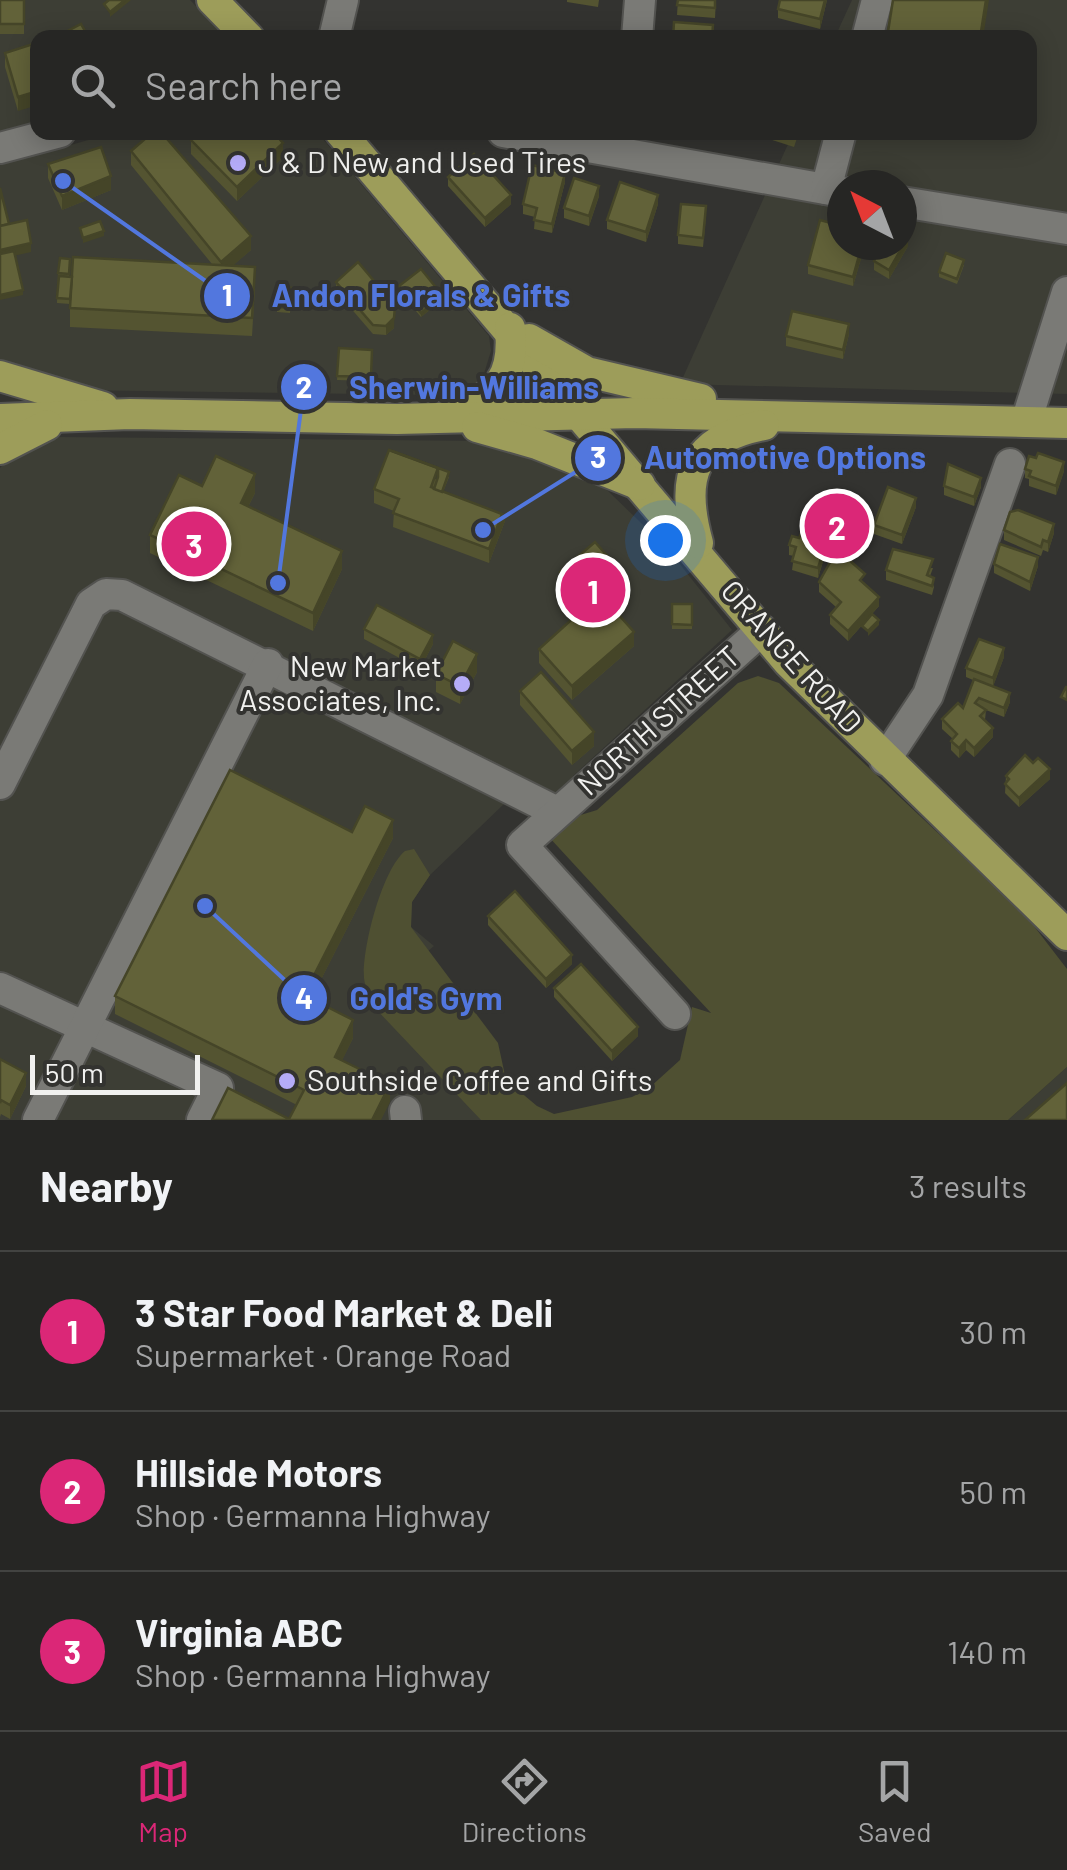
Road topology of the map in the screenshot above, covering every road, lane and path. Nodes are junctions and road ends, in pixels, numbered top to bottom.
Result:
1 (212, 0) edge
2 (343, 0) edge
3 (640, 0) edge
4 (877, 0) edge
5 (241, 30) edge
6 (336, 30) edge
7 (349, 30) edge
8 (638, 30) edge
9 (869, 30) edge
10 (30, 140) edge
11 (347, 140) edge
12 (586, 140) edge
13 (840, 140) edge
14 (627, 144) edge
15 (0, 148) edge
16 (836, 170) edge
17 (827, 188) edge
18 (917, 204) edge
19 (1067, 229) edge
20 (1067, 292) edge
21 (510, 328) junction
22 (0, 376) edge
23 (0, 404) edge
24 (130, 414) junction
25 (583, 415) junction
26 (74, 416) junction
27 (808, 417) junction
28 (452, 418) junction
29 (0, 419) edge
30 (1026, 422) junction
31 (1067, 423) edge
32 (0, 450) edge
33 (1010, 464) dead end
34 (643, 486) junction
35 (702, 556) junction
36 (762, 630) junction
37 (268, 664) junction
38 (885, 760) junction
39 (0, 784) edge
40 (556, 812) junction
41 (1067, 935) edge
42 (1, 987) edge
43 (675, 1014) dead end
44 (86, 1025) junction
45 (38, 1120) edge
46 (202, 1120) edge

1 - 5 main road
2 - 6 street
2 - 7 street
3 - 8 street
4 - 9 street
10 - 15 street
11 - 21 main road, ORANGE ROAD
12 - 14 street
13 - 16 street
14 - 17 street
18 - 19 street
20 - 30 street
21 - 25 main road, ORANGE ROAD
21 - 27 main road
21 - 28 main road
22 - 24 main road
23 - 26 main road
24 - 26 main road
24 - 28 main road
25 - 27 main road
25 - 28 main road
25 - 34 main road, ORANGE ROAD
26 - 29 main road
26 - 32 main road
27 - 30 main road
27 - 35 main road
28 - 34 main road
30 - 31 main road
33 - 38 street
34 - 35 main road, ORANGE ROAD
35 - 36 main road, ORANGE ROAD
36 - 38 main road, ORANGE ROAD
36 - 40 street, NORTH STREET
37 - 39 street
37 - 40 street
37 - 44 street
38 - 41 main road, ORANGE ROAD
40 - 43 street, NORTH STREET
42 - 44 street
44 - 45 street
44 - 46 street

